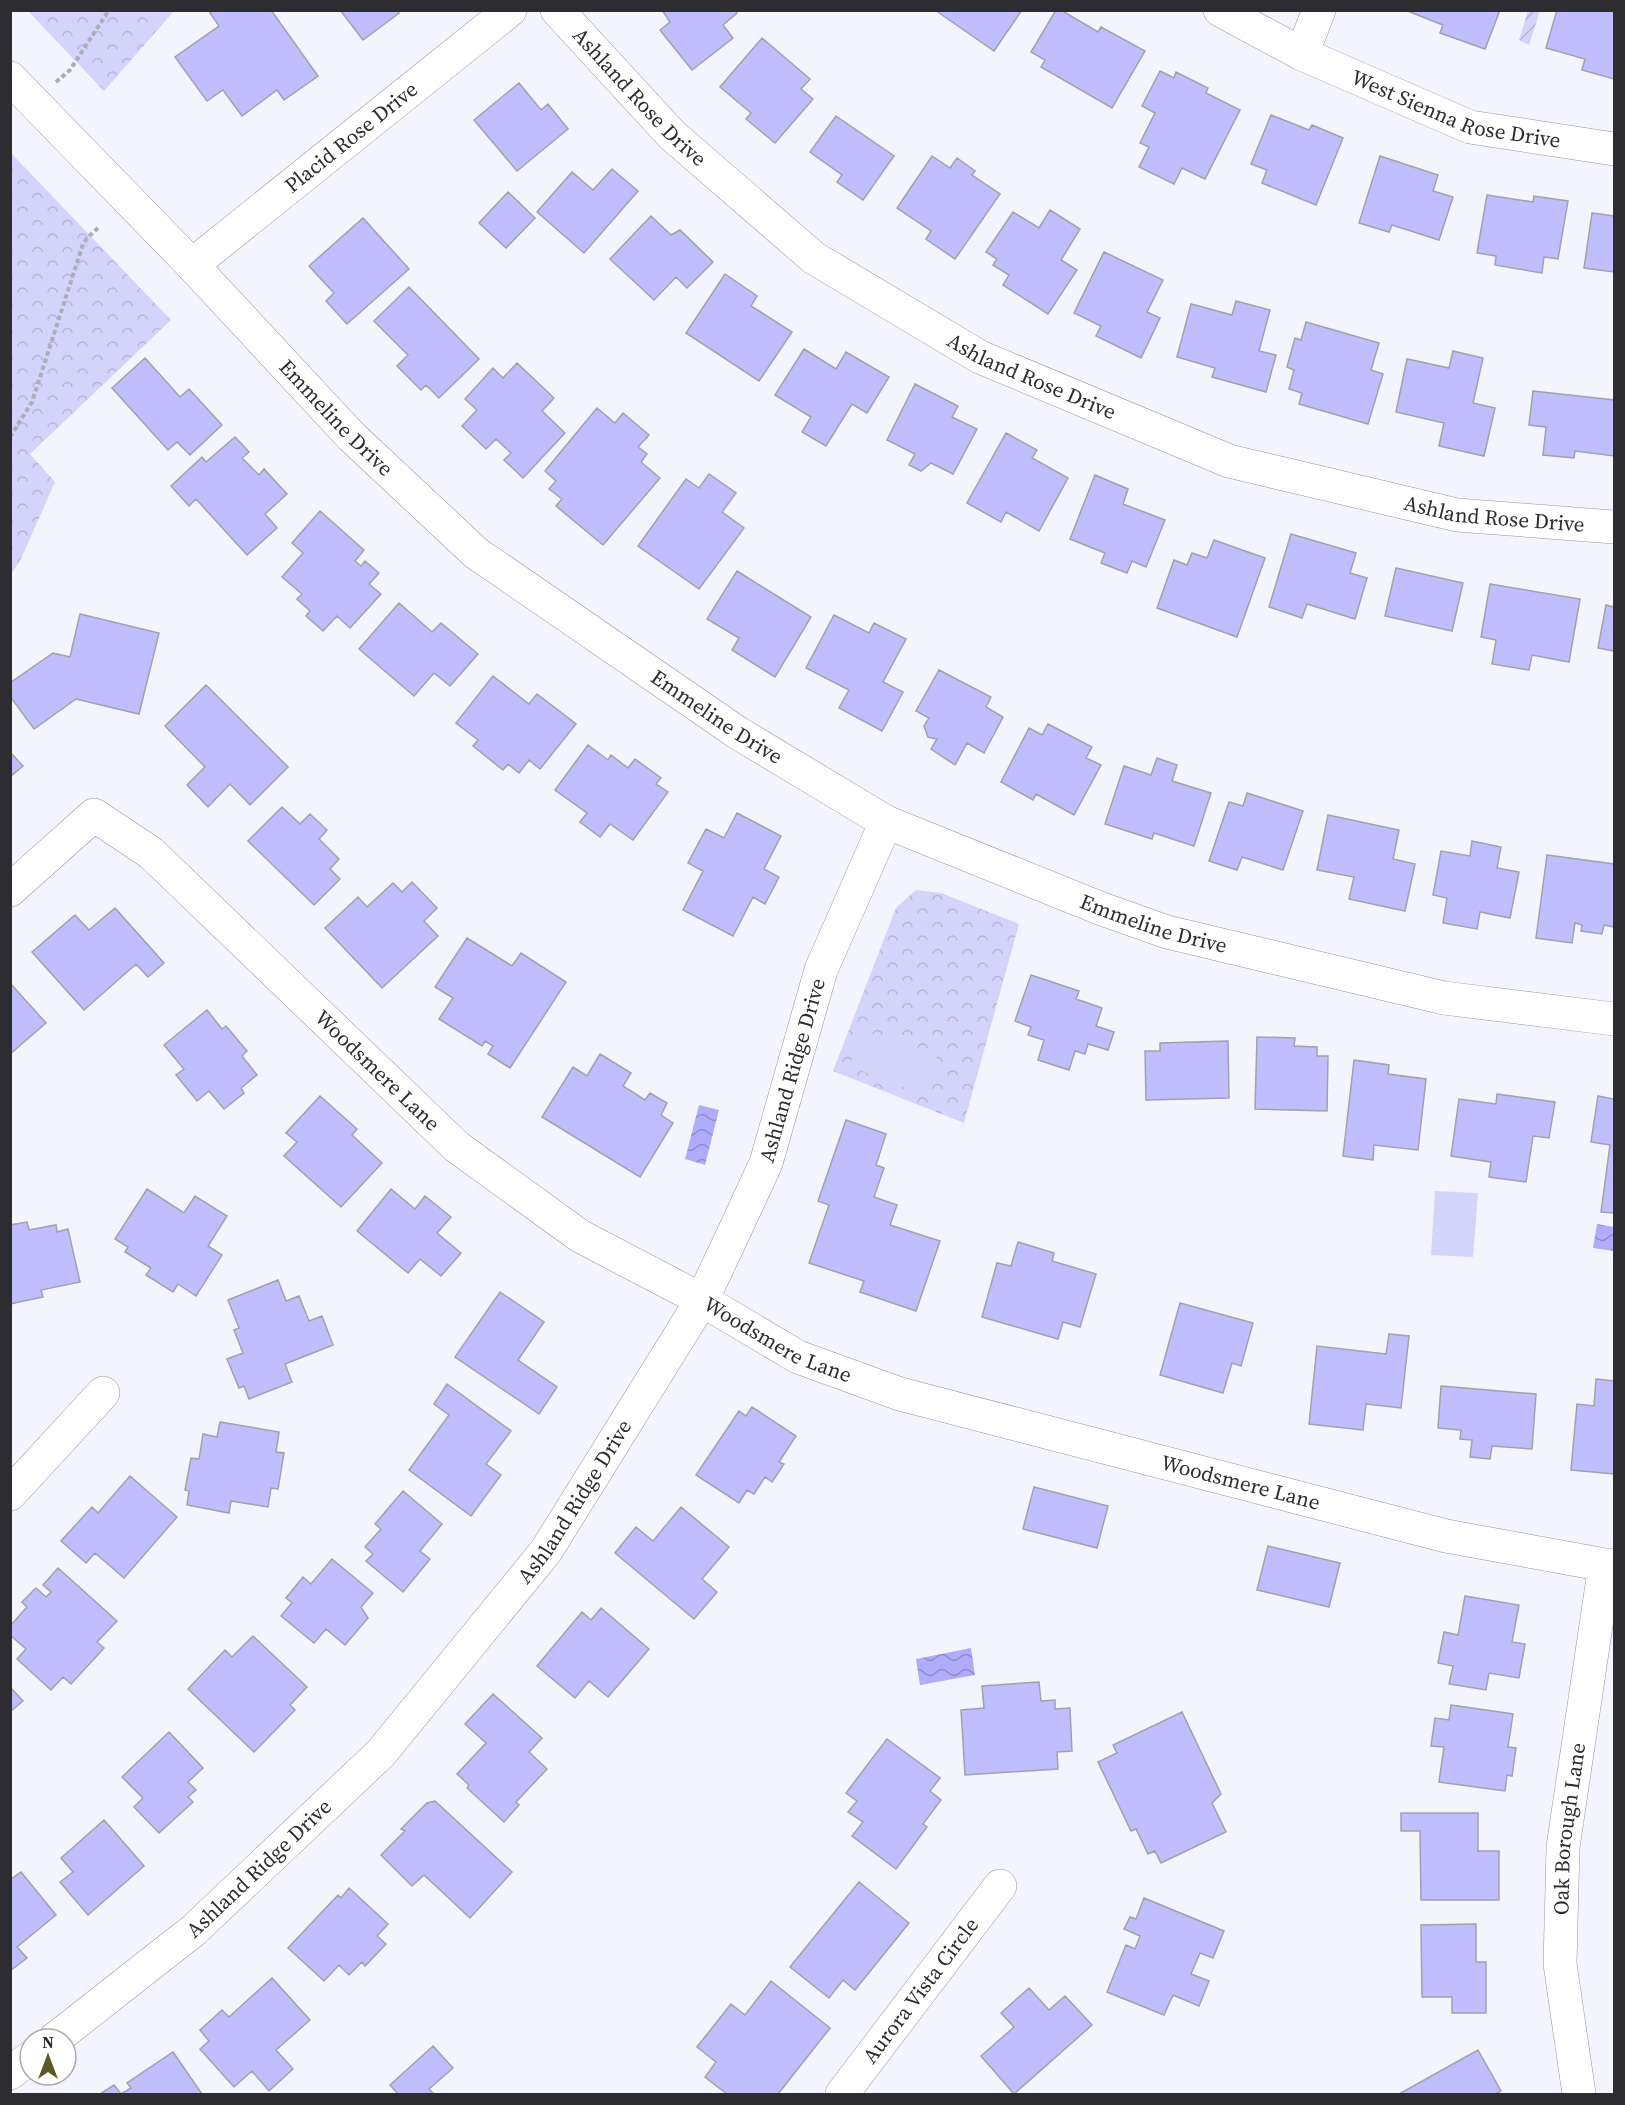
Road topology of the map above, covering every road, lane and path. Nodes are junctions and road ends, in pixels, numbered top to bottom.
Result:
1 (109, 10) edge
2 (510, 10) edge
3 (557, 10) edge
4 (1220, 10) edge
5 (1319, 10) edge
6 (1302, 54) junction
7 (75, 62) dead end
8 (10, 78) edge
9 (1614, 149) edge
10 (100, 226) dead end
11 (192, 265) junction
12 (10, 437) edge
13 (1614, 527) edge
14 (886, 822) junction
15 (10, 890) edge
16 (1614, 1019) edge
17 (702, 1300) junction
18 (103, 1392) dead end
19 (10, 1494) edge
20 (1610, 1565) edge
21 (1000, 1886) dead end
22 (70, 2027) edge
23 (842, 2094) edge
24 (1579, 2094) edge

1 - 7 path
2 - 11 street, Placid Rose Drive
3 - 13 street, Ashland Rose Drive
4 - 6 street
5 - 6 street
6 - 9 street, West Sienna Rose Drive
8 - 11 street, Emmeline Drive
10 - 12 path
11 - 14 street, Emmeline Drive
14 - 16 street, Emmeline Drive
14 - 17 street, Ashland Ridge Drive
15 - 17 street, Woodsmere Lane
17 - 20 street, Woodsmere Lane
17 - 22 street, Ashland Ridge Drive
18 - 19 street
20 - 24 street, Oak Borough Lane
21 - 23 street, Aurora Vista Circle

